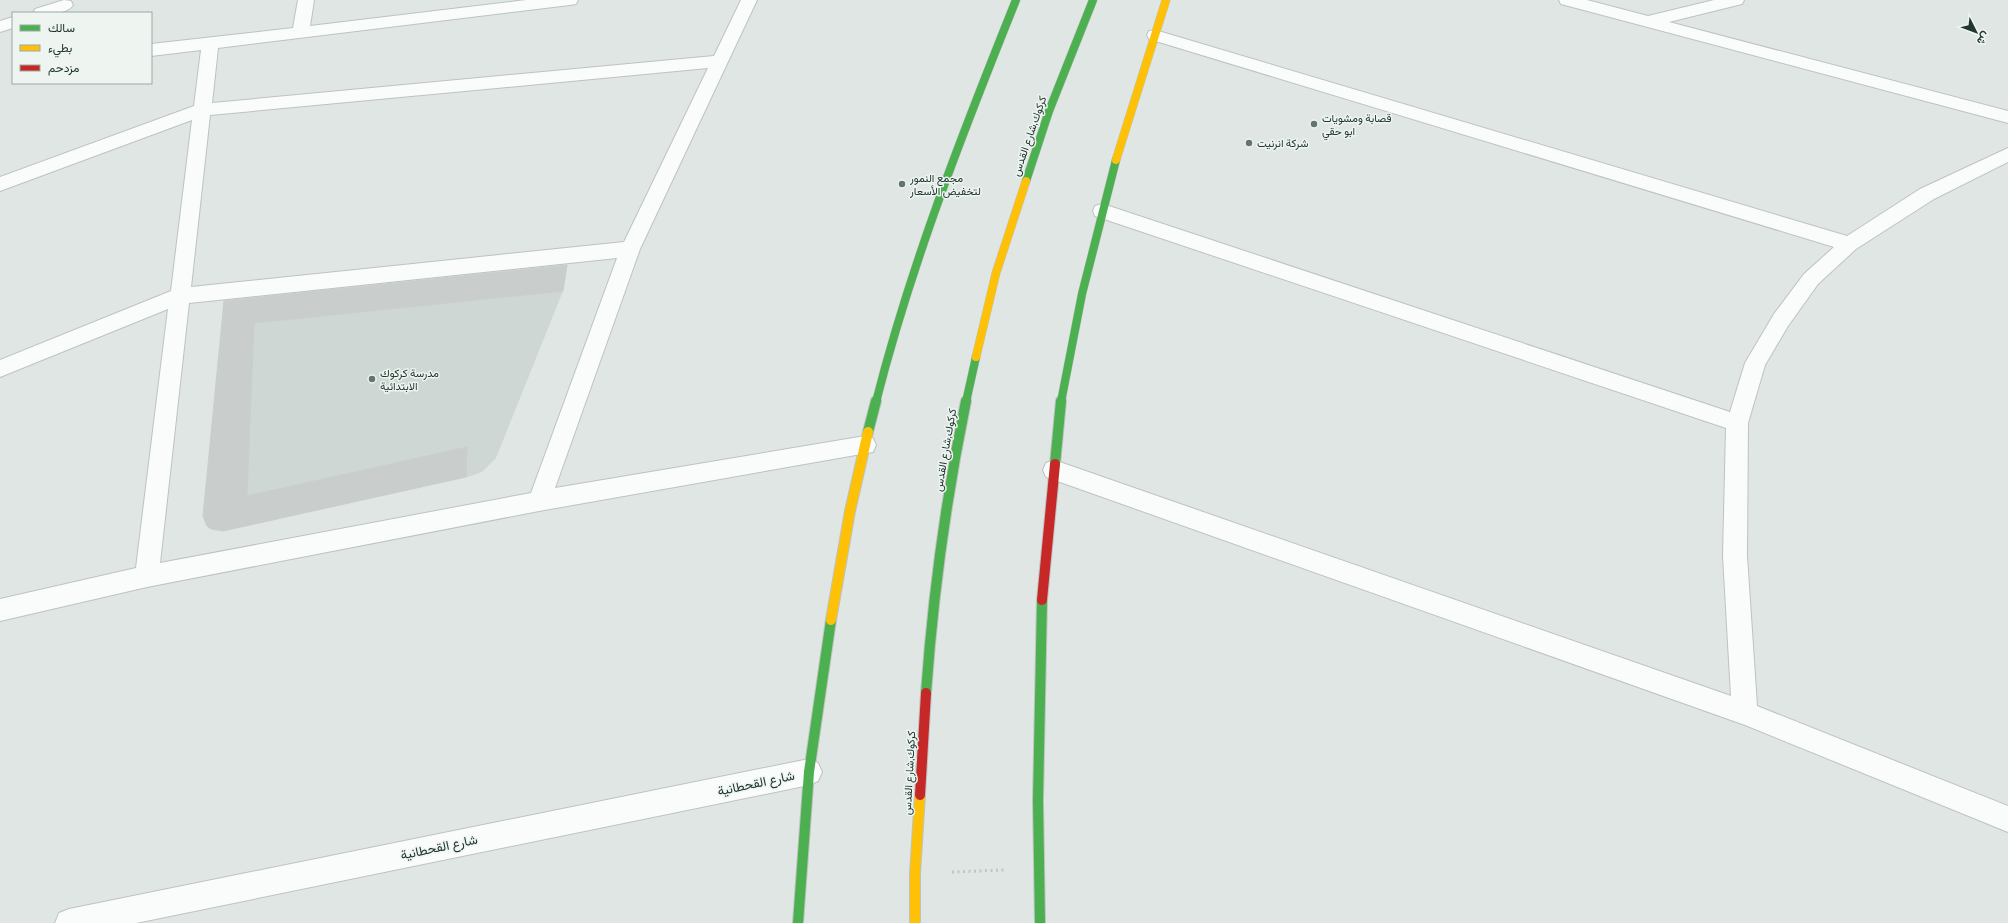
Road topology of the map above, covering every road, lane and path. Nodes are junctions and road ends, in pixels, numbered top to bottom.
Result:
1 (306, 0) edge
2 (569, 0) edge
3 (749, 0) edge
4 (1016, 0) edge
5 (1094, 0) edge
6 (1166, 0) edge
7 (1567, 0) edge
8 (1736, 0) edge
9 (65, 6) edge
10 (44, 12) edge
11 (12, 22) edge
12 (1647, 22) junction
13 (0, 27) edge
14 (300, 33) junction
15 (1155, 35) junction
16 (210, 43) junction
17 (152, 50) edge
18 (720, 61) junction
19 (202, 110) junction
20 (2008, 117) edge
21 (2006, 158) edge
22 (0, 184) edge
23 (1102, 211) junction
24 (1849, 244) junction
25 (630, 248) junction
26 (180, 296) junction
27 (0, 369) edge
28 (1737, 423) junction
29 (865, 445) junction
30 (1054, 470) junction
31 (539, 501) junction
32 (147, 576) junction
33 (0, 610) edge
34 (1745, 713) junction
35 (809, 772) junction
36 (2008, 819) edge
37 (1039, 869) junction
38 (915, 872) junction
39 (69, 923) edge
40 (798, 923) edge
41 (915, 923) edge
42 (1040, 923) edge

1 - 14 street
2 - 14 street
3 - 18 street
4 - 29 main road
5 - 38 main road, كركوك,شارع القدس
6 - 15 main road
7 - 12 street
8 - 12 street
9 - 10 street
11 - 13 street
12 - 20 street
14 - 16 street
15 - 23 main road
15 - 24 street
16 - 17 street
16 - 19 street
18 - 19 street
18 - 25 street
19 - 22 street
19 - 26 street
21 - 24 street
23 - 28 street
23 - 30 main road
24 - 28 street
25 - 26 street
25 - 31 street
26 - 27 street
26 - 32 street
28 - 34 street
29 - 31 street
29 - 35 main road
30 - 34 street
30 - 37 main road
31 - 32 street
32 - 33 street
34 - 36 street
35 - 39 street, شارع القحطانية
35 - 40 main road
37 - 38 path
37 - 42 main road
38 - 41 main road, كركوك,شارع القدس

